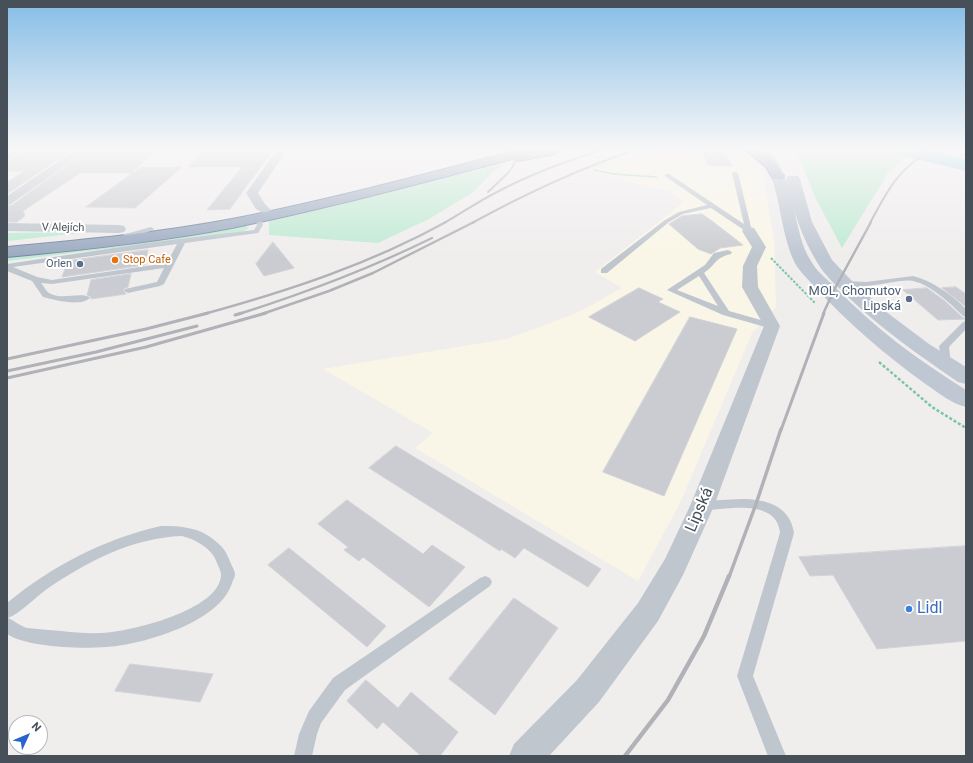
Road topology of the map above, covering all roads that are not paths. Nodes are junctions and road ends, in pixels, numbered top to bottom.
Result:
1 (30, 186) edge
2 (258, 186) edge
3 (373, 186) edge
4 (392, 186) edge
5 (682, 186) edge
6 (738, 186) edge
7 (780, 186) edge
8 (794, 186) edge
9 (7, 201) edge
10 (711, 206) junction
11 (262, 214) junction
12 (7, 227) edge
13 (119, 229) dead end
14 (749, 231) junction
15 (182, 241) junction
16 (7, 246) edge
17 (7, 252) edge
18 (728, 252) dead end
19 (169, 265) junction
20 (7, 267) edge
21 (604, 271) dead end
22 (700, 272) junction
23 (35, 279) junction
24 (844, 283) junction
25 (128, 291) dead end
26 (86, 298) dead end
27 (726, 313) junction
28 (966, 314) edge
29 (966, 324) edge
30 (772, 326) junction
31 (946, 364) junction
32 (966, 377) edge
33 (966, 400) edge
34 (702, 506) junction
35 (485, 582) dead end
36 (7, 612) edge
37 (7, 625) edge
38 (545, 744) edge
39 (303, 756) edge
40 (526, 756) edge
41 (777, 756) edge

1 - 9 street
2 - 11 street
3 - 11 highway
4 - 11 highway
5 - 10 lane
6 - 14 lane
7 - 33 main road
8 - 24 main road
10 - 14 lane
10 - 21 lane
11 - 15 lane
11 - 16 highway
11 - 17 highway
12 - 13 street, V Alejích
14 - 30 street
15 - 19 lane
15 - 20 lane
18 - 22 lane
19 - 23 lane
19 - 25 lane
20 - 23 lane
22 - 27 lane
22 - 27 lane
23 - 26 lane
24 - 28 lane
24 - 31 main road
27 - 30 lane
29 - 31 lane
30 - 34 street, Lipská
31 - 32 main road
34 - 38 street, Lipská
34 - 41 lane
35 - 39 lane
36 - 37 lane
38 - 40 street, Lipská

